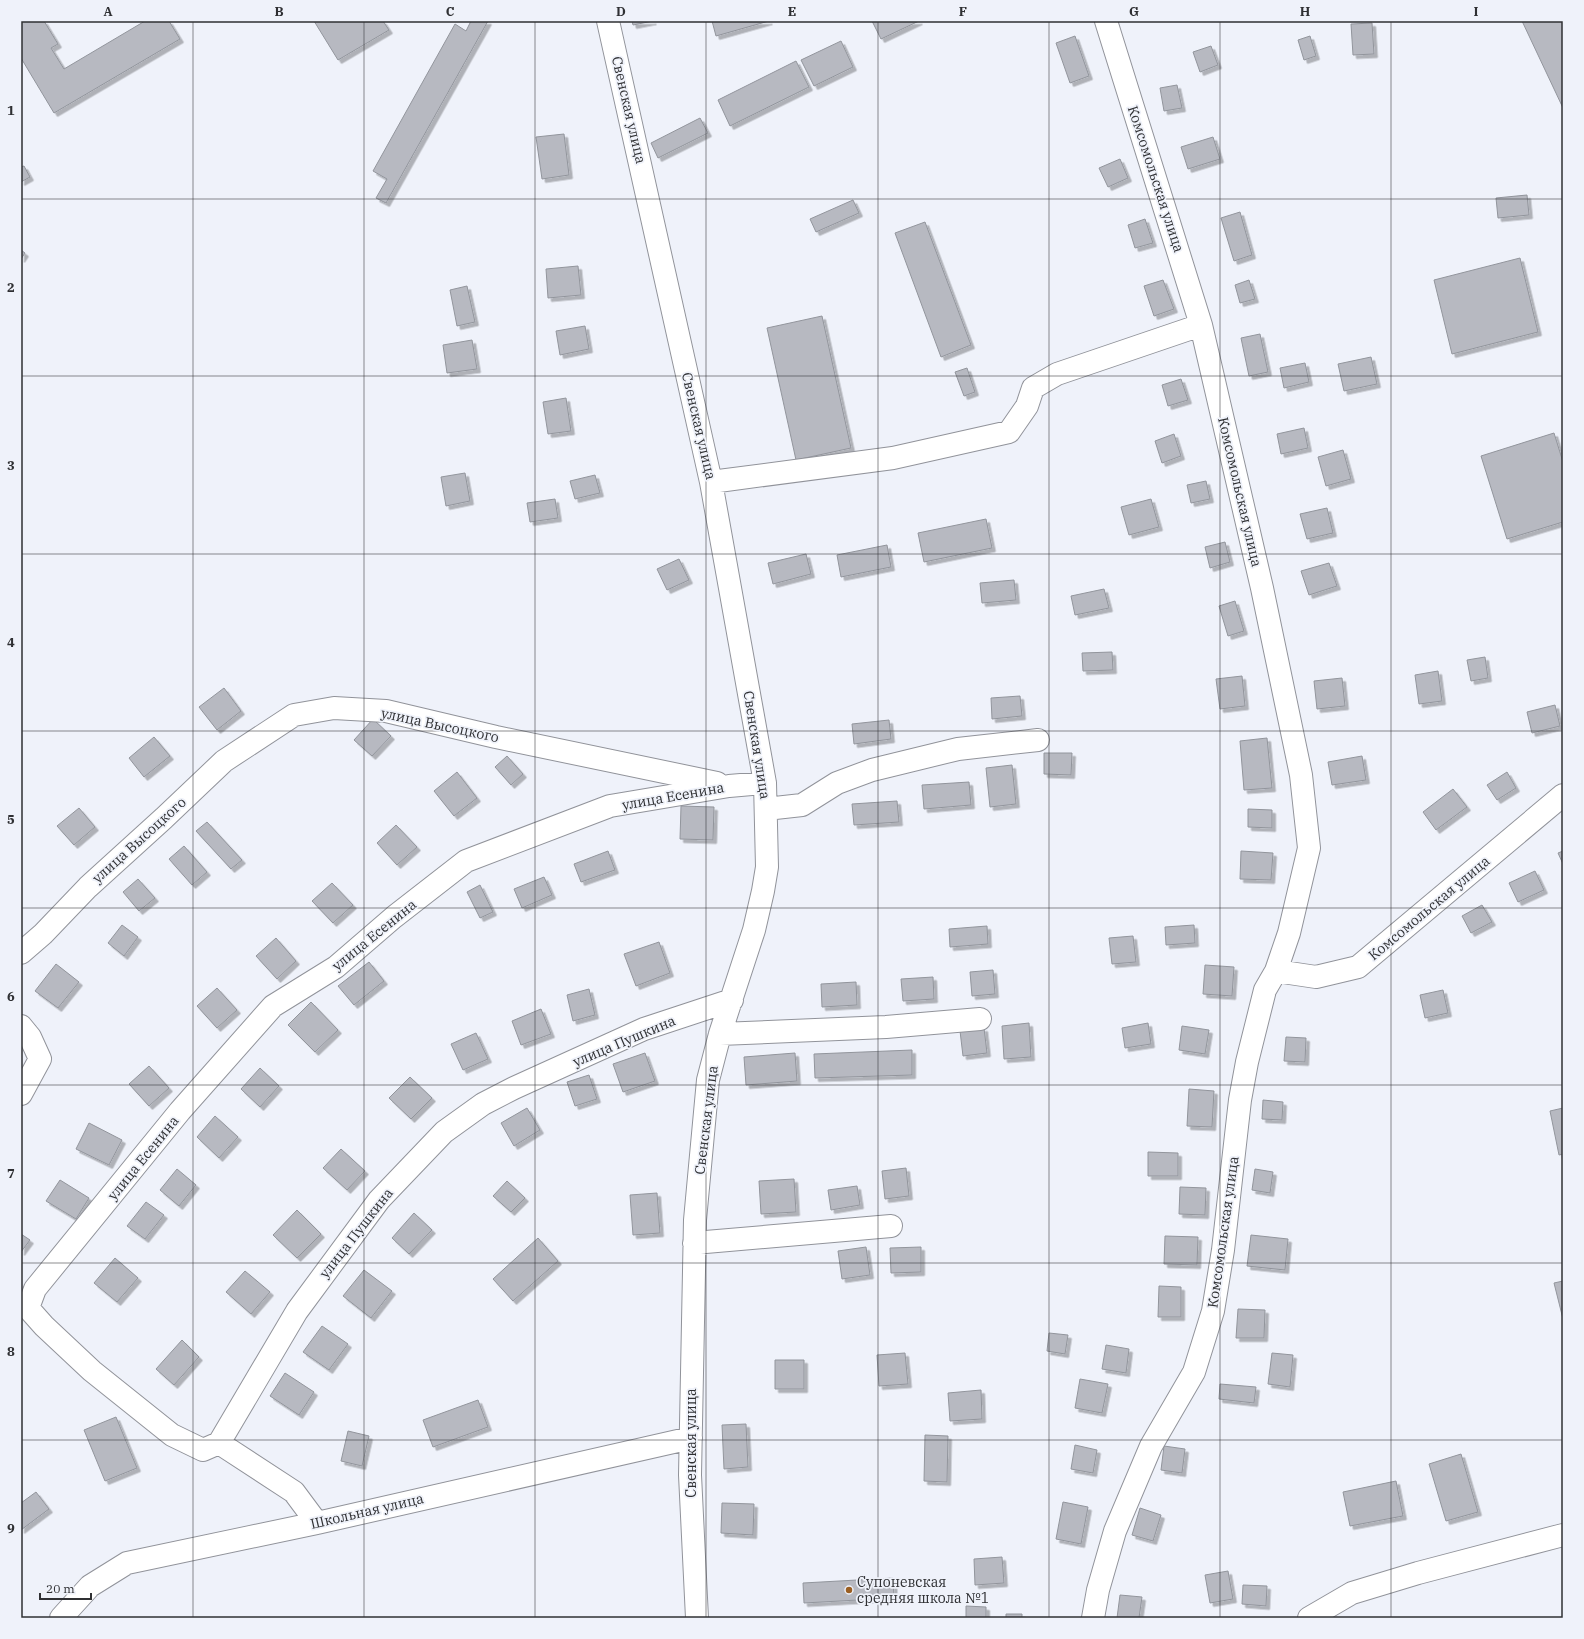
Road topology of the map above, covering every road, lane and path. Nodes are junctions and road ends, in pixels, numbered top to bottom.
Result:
1 (608, 21) edge
2 (1106, 21) edge
3 (1201, 325) junction
4 (711, 482) junction
5 (1038, 740) dead end
6 (765, 783) junction
7 (729, 786) junction
8 (1563, 795) edge
9 (766, 809) junction
10 (21, 953) edge
11 (1276, 971) junction
12 (732, 1000) junction
13 (980, 1019) dead end
14 (21, 1026) edge
15 (720, 1034) junction
16 (21, 1094) edge
17 (891, 1226) dead end
18 (694, 1243) junction
19 (691, 1438) junction
20 (219, 1443) junction
21 (317, 1523) junction
22 (1563, 1536) edge
23 (61, 1618) edge
24 (697, 1618) edge
25 (1093, 1618) edge
26 (1309, 1618) edge

1 - 4 street, Свенская улица
2 - 3 street, Комсомольская улица
3 - 4 street
3 - 11 street, Комсомольская улица
4 - 6 street, Свенская улица
5 - 9 street
6 - 7 street, улица Есенина
6 - 9 street, Свенская улица
7 - 10 street, улица Высоцкого
7 - 20 street, улица Есенина
8 - 11 street, Комсомольская улица
9 - 12 street, Свенская улица
11 - 25 street, Комсомольская улица
12 - 15 street, Свенская улица
12 - 20 street, улица Пушкина
13 - 15 street
14 - 16 street
15 - 18 street, Свенская улица
17 - 18 street
18 - 19 street, Свенская улица
19 - 21 street, Школьная улица
19 - 24 street, Свенская улица
20 - 21 street
21 - 23 street, Школьная улица
22 - 26 street

